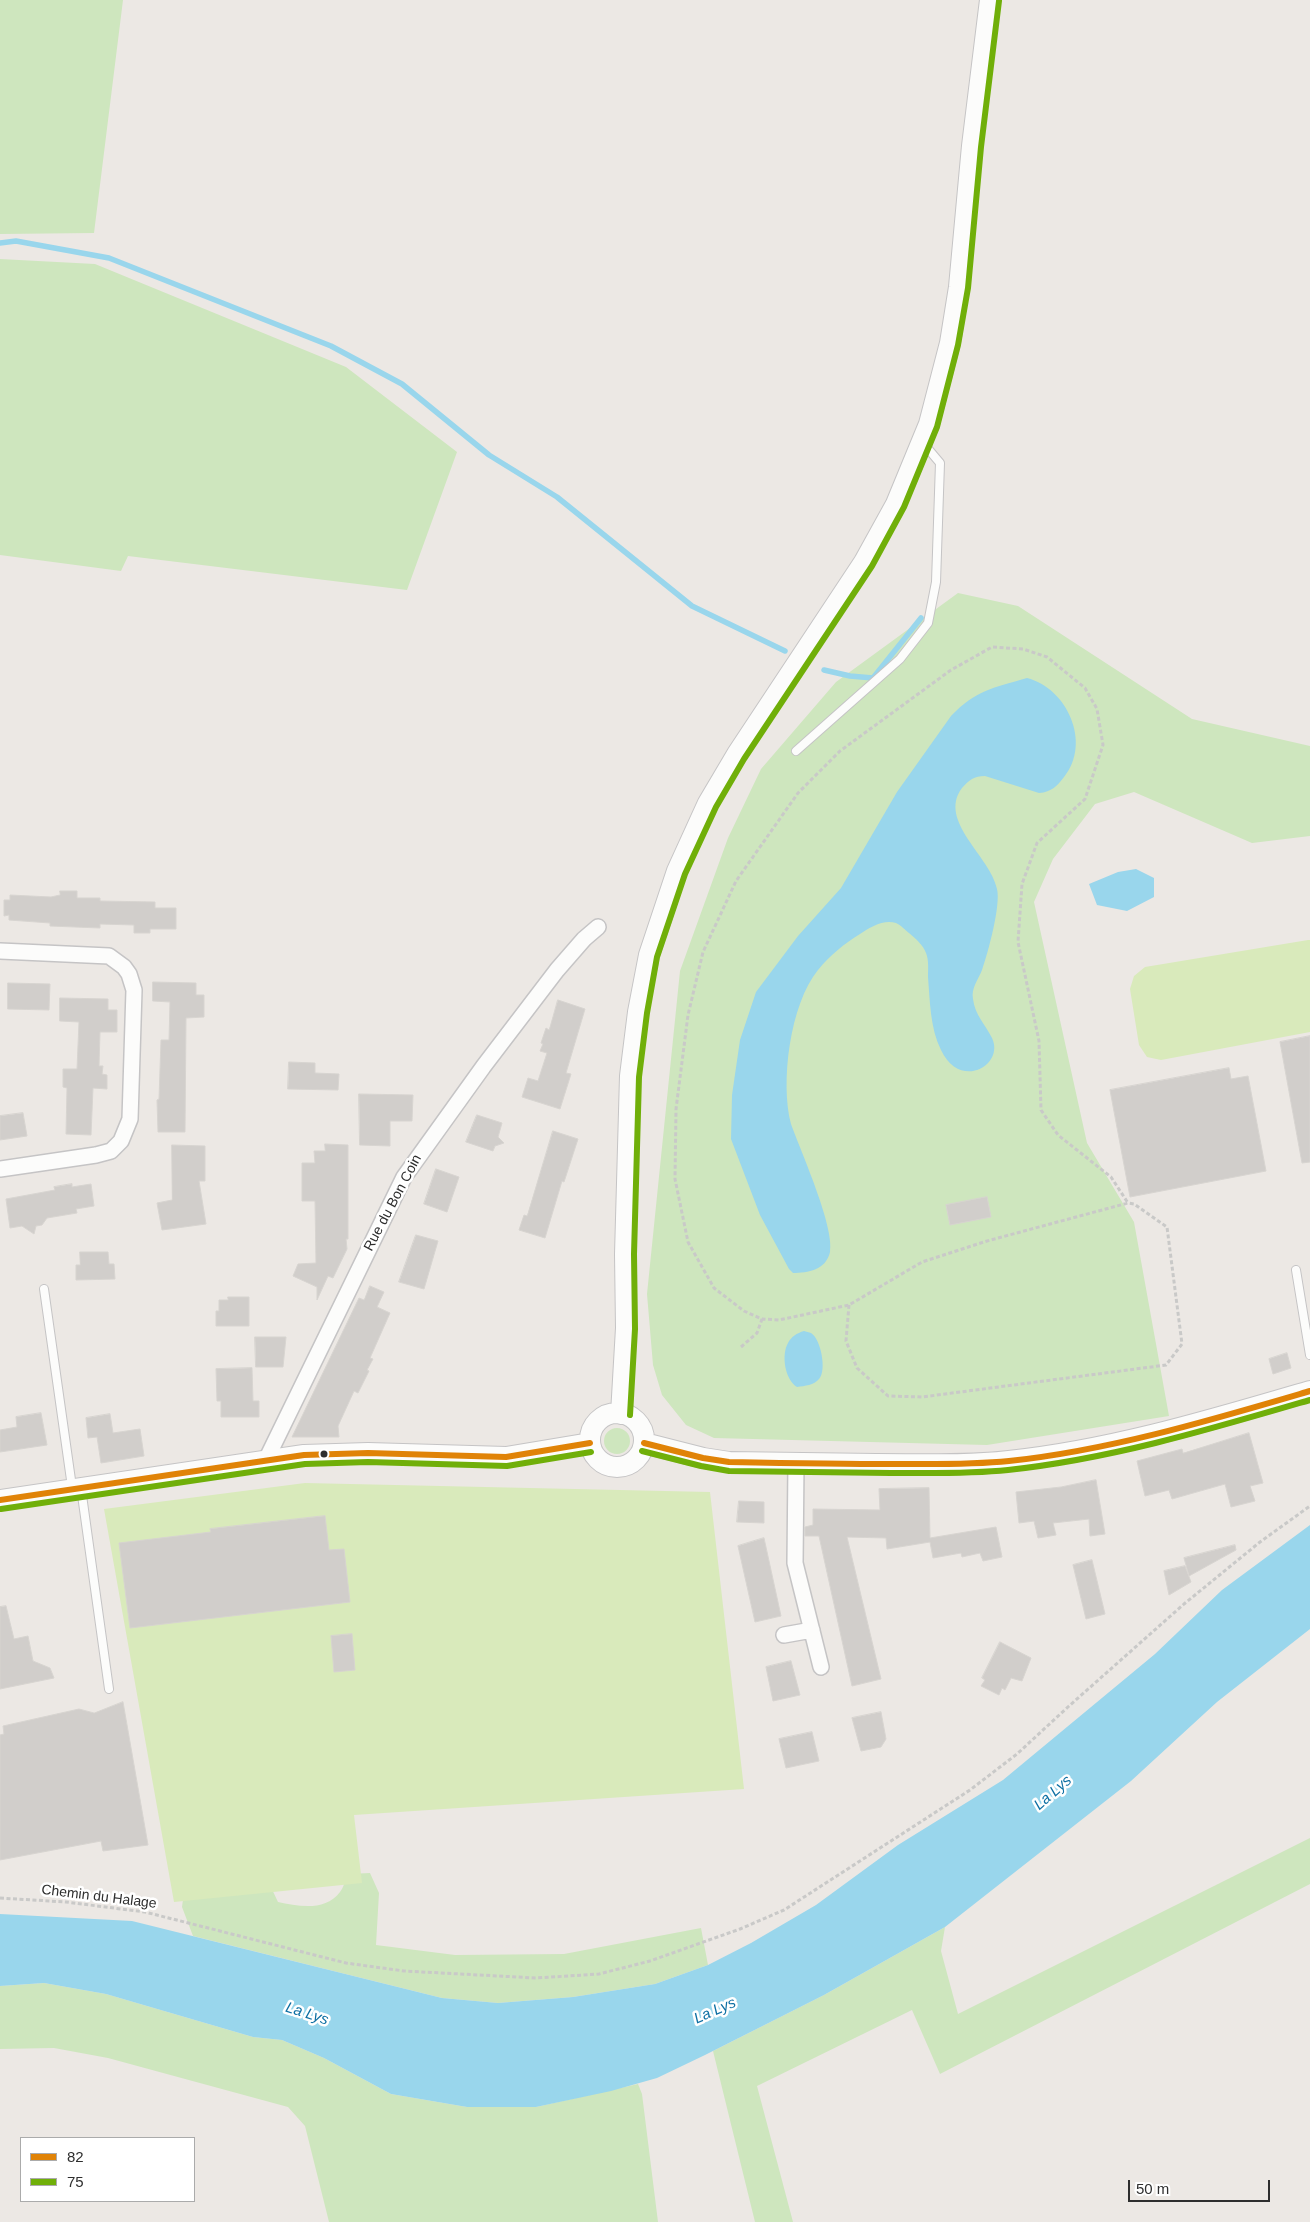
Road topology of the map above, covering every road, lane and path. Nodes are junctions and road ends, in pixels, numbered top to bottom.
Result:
1 (990, 0) edge
2 (922, 442) junction
3 (796, 751) dead end
4 (598, 927) dead end
5 (0, 951) edge
6 (0, 1169) edge
7 (1128, 1203) junction
8 (1296, 1270) dead end
9 (44, 1289) dead end
10 (849, 1305) junction
11 (762, 1319) junction
12 (741, 1347) dead end
13 (1310, 1356) edge
14 (1310, 1390) edge
15 (621, 1414) junction
16 (590, 1443) junction
17 (644, 1443) junction
18 (266, 1460) junction
19 (796, 1463) junction
20 (76, 1488) junction
21 (0, 1500) edge
22 (1310, 1506) edge
23 (812, 1630) junction
24 (784, 1635) dead end
25 (821, 1667) dead end
26 (109, 1689) dead end
27 (0, 1898) edge

1 - 2 main road
2 - 3 lane
2 - 15 main road
4 - 18 street, Rue du Bon Coin
5 - 6 street
7 - 10 path
7 - 10 path
7 - 11 path
8 - 13 lane
9 - 20 lane
10 - 11 path
11 - 12 path
14 - 19 main road
15 - 16 main road
15 - 17 main road
16 - 17 main road
16 - 18 main road
17 - 19 main road
18 - 20 main road
19 - 23 street
20 - 21 main road
20 - 26 lane
22 - 27 path, Chemin du Halage
23 - 24 street
23 - 25 street

